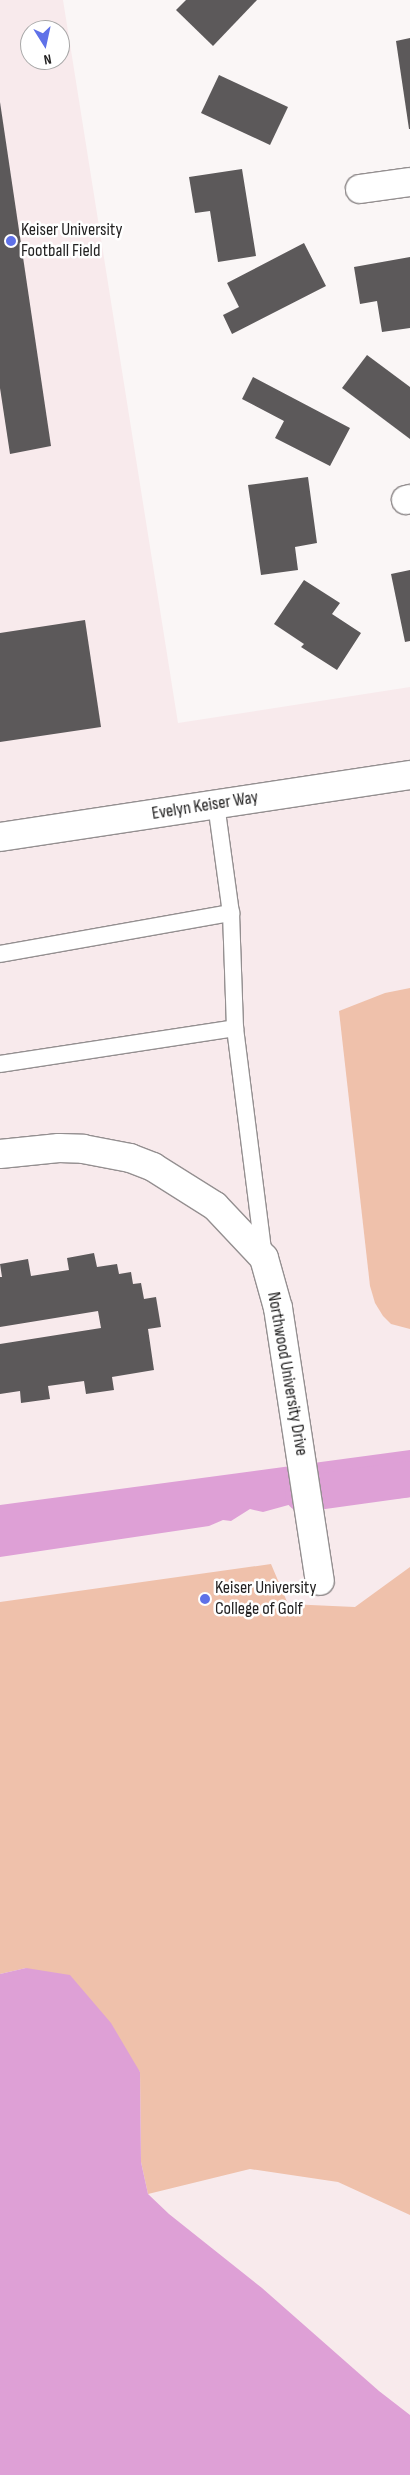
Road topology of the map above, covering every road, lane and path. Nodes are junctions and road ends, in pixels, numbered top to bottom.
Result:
1 (410, 182) edge
2 (360, 188) dead end
3 (410, 775) edge
4 (216, 804) junction
5 (0, 837) edge
6 (231, 914) junction
7 (0, 954) edge
8 (235, 1028) junction
9 (0, 1064) edge
10 (0, 1154) edge
11 (264, 1258) junction
12 (320, 1581) dead end

1 - 2 street
3 - 4 street, Evelyn Keiser Way
4 - 5 street, Evelyn Keiser Way
4 - 6 lane
6 - 7 lane
6 - 8 lane
8 - 9 lane
8 - 11 lane
10 - 11 street, Northwood University Drive
11 - 12 street, Northwood University Drive

